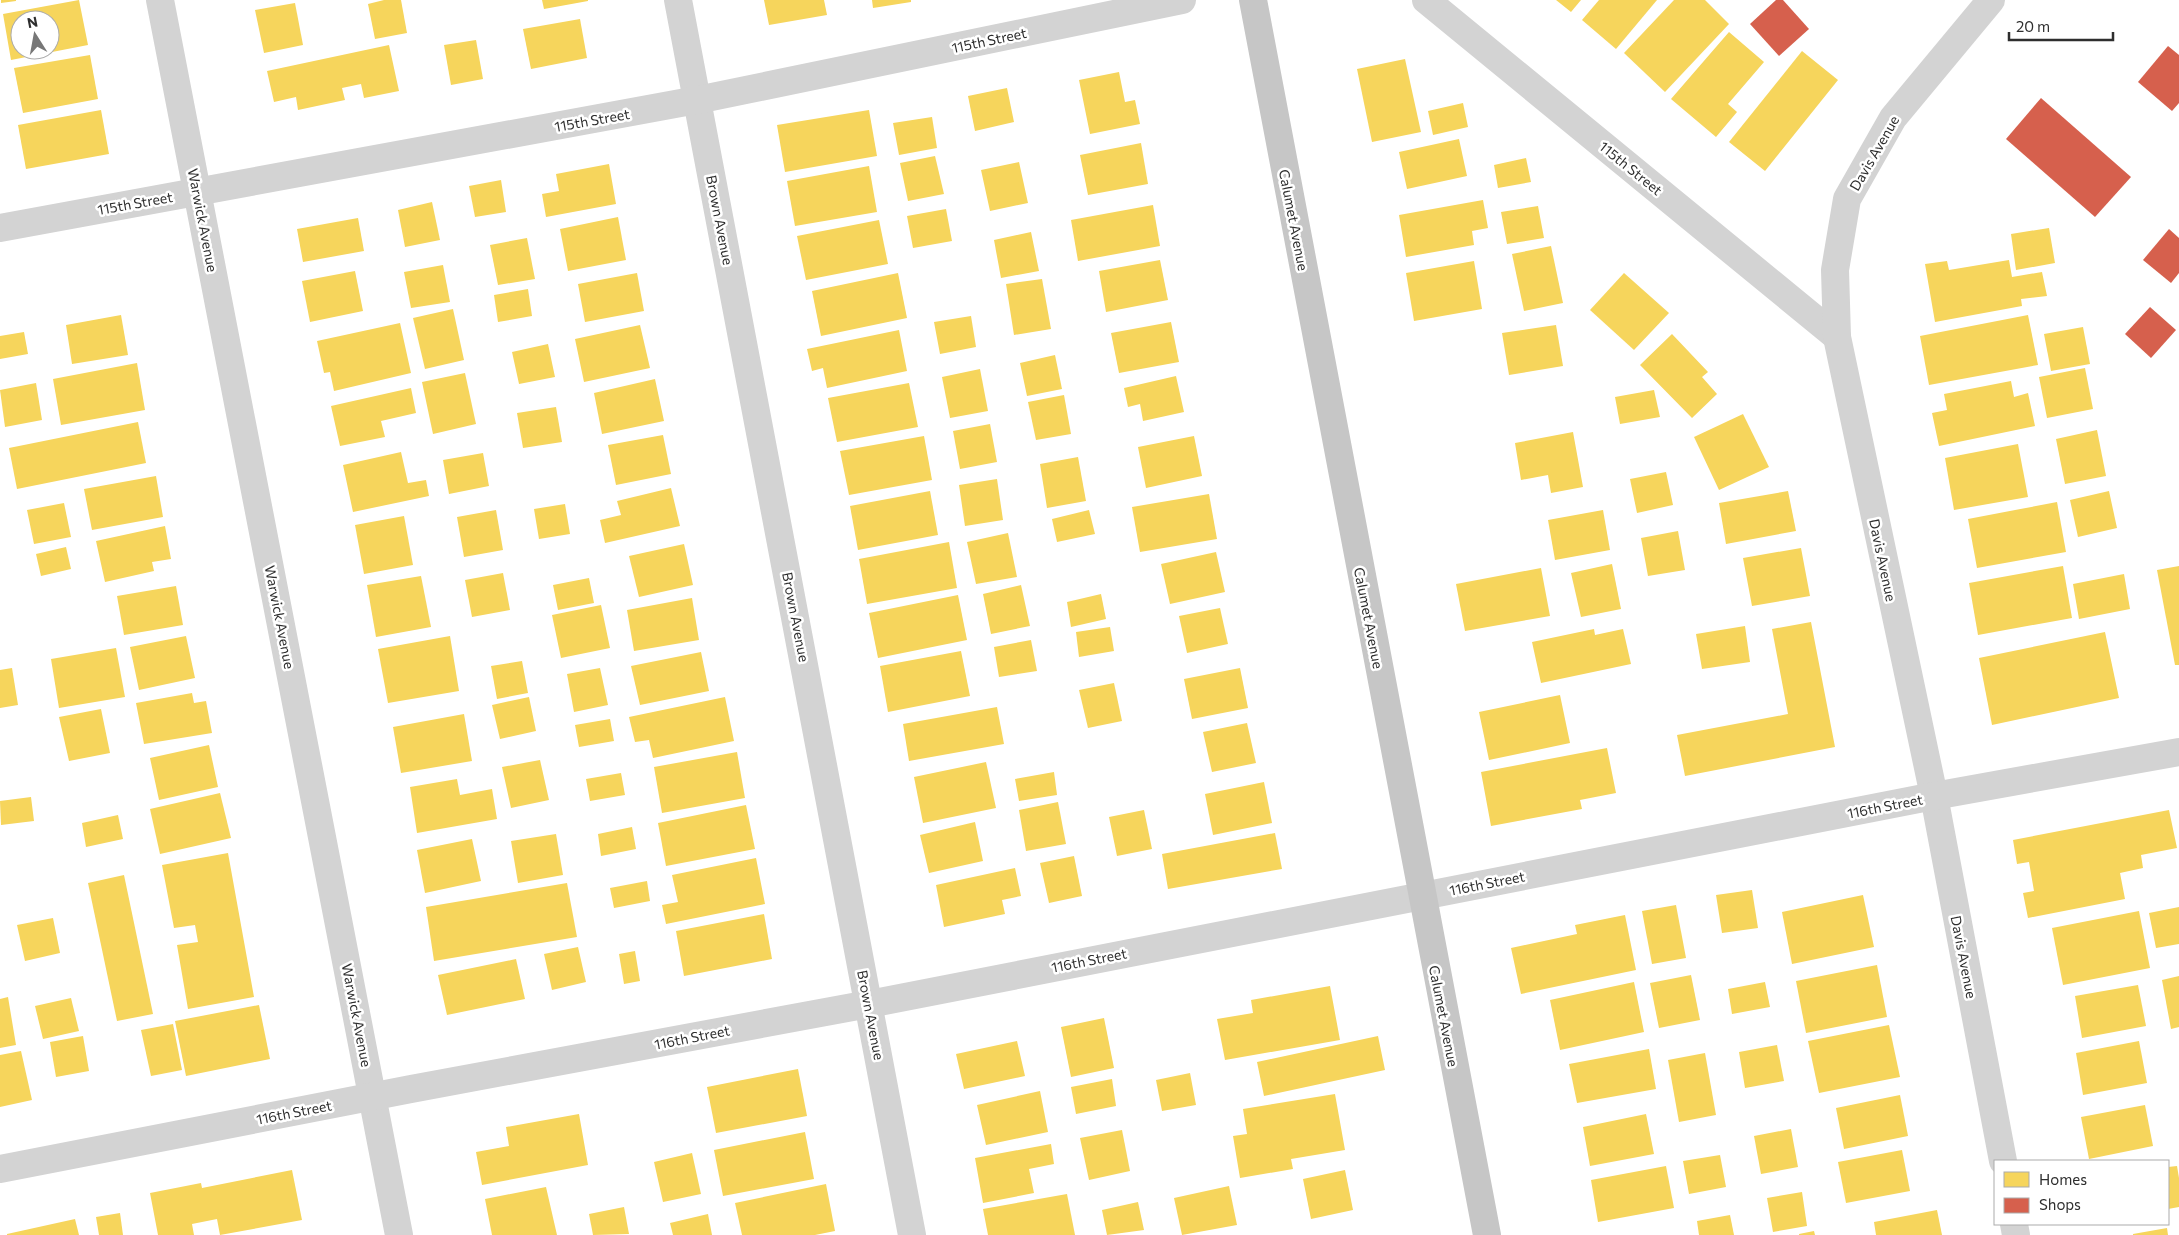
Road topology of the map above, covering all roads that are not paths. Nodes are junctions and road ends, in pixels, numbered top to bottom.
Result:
1 (160, 0) edge
2 (678, 0) edge
3 (1182, 0) edge
4 (1253, 0) edge
5 (1426, 0) edge
6 (1991, 0) edge
7 (697, 100) junction
8 (197, 192) junction
9 (0, 228) edge
10 (1837, 337) junction
11 (2179, 752) edge
12 (1934, 796) junction
13 (1421, 895) junction
14 (869, 1004) junction
15 (373, 1097) junction
16 (2003, 1160) edge
17 (0, 1169) edge
18 (399, 1235) edge
19 (912, 1235) edge
20 (1487, 1235) edge

1 - 8 street, Warwick Avenue
2 - 7 street, Brown Avenue
3 - 7 street, 115th Street
4 - 13 main road, Calumet Avenue
5 - 10 street, 115th Street
6 - 10 street, Davis Avenue
7 - 8 street, 115th Street
7 - 14 street, Brown Avenue
8 - 9 street, 115th Street
8 - 15 street, Warwick Avenue
10 - 12 street, Davis Avenue
11 - 12 street, 116th Street
12 - 13 street, 116th Street
12 - 16 street, Davis Avenue
13 - 14 street, 116th Street
13 - 20 main road, Calumet Avenue
14 - 15 street, 116th Street
14 - 19 street, Brown Avenue
15 - 17 street, 116th Street
15 - 18 street, Warwick Avenue

